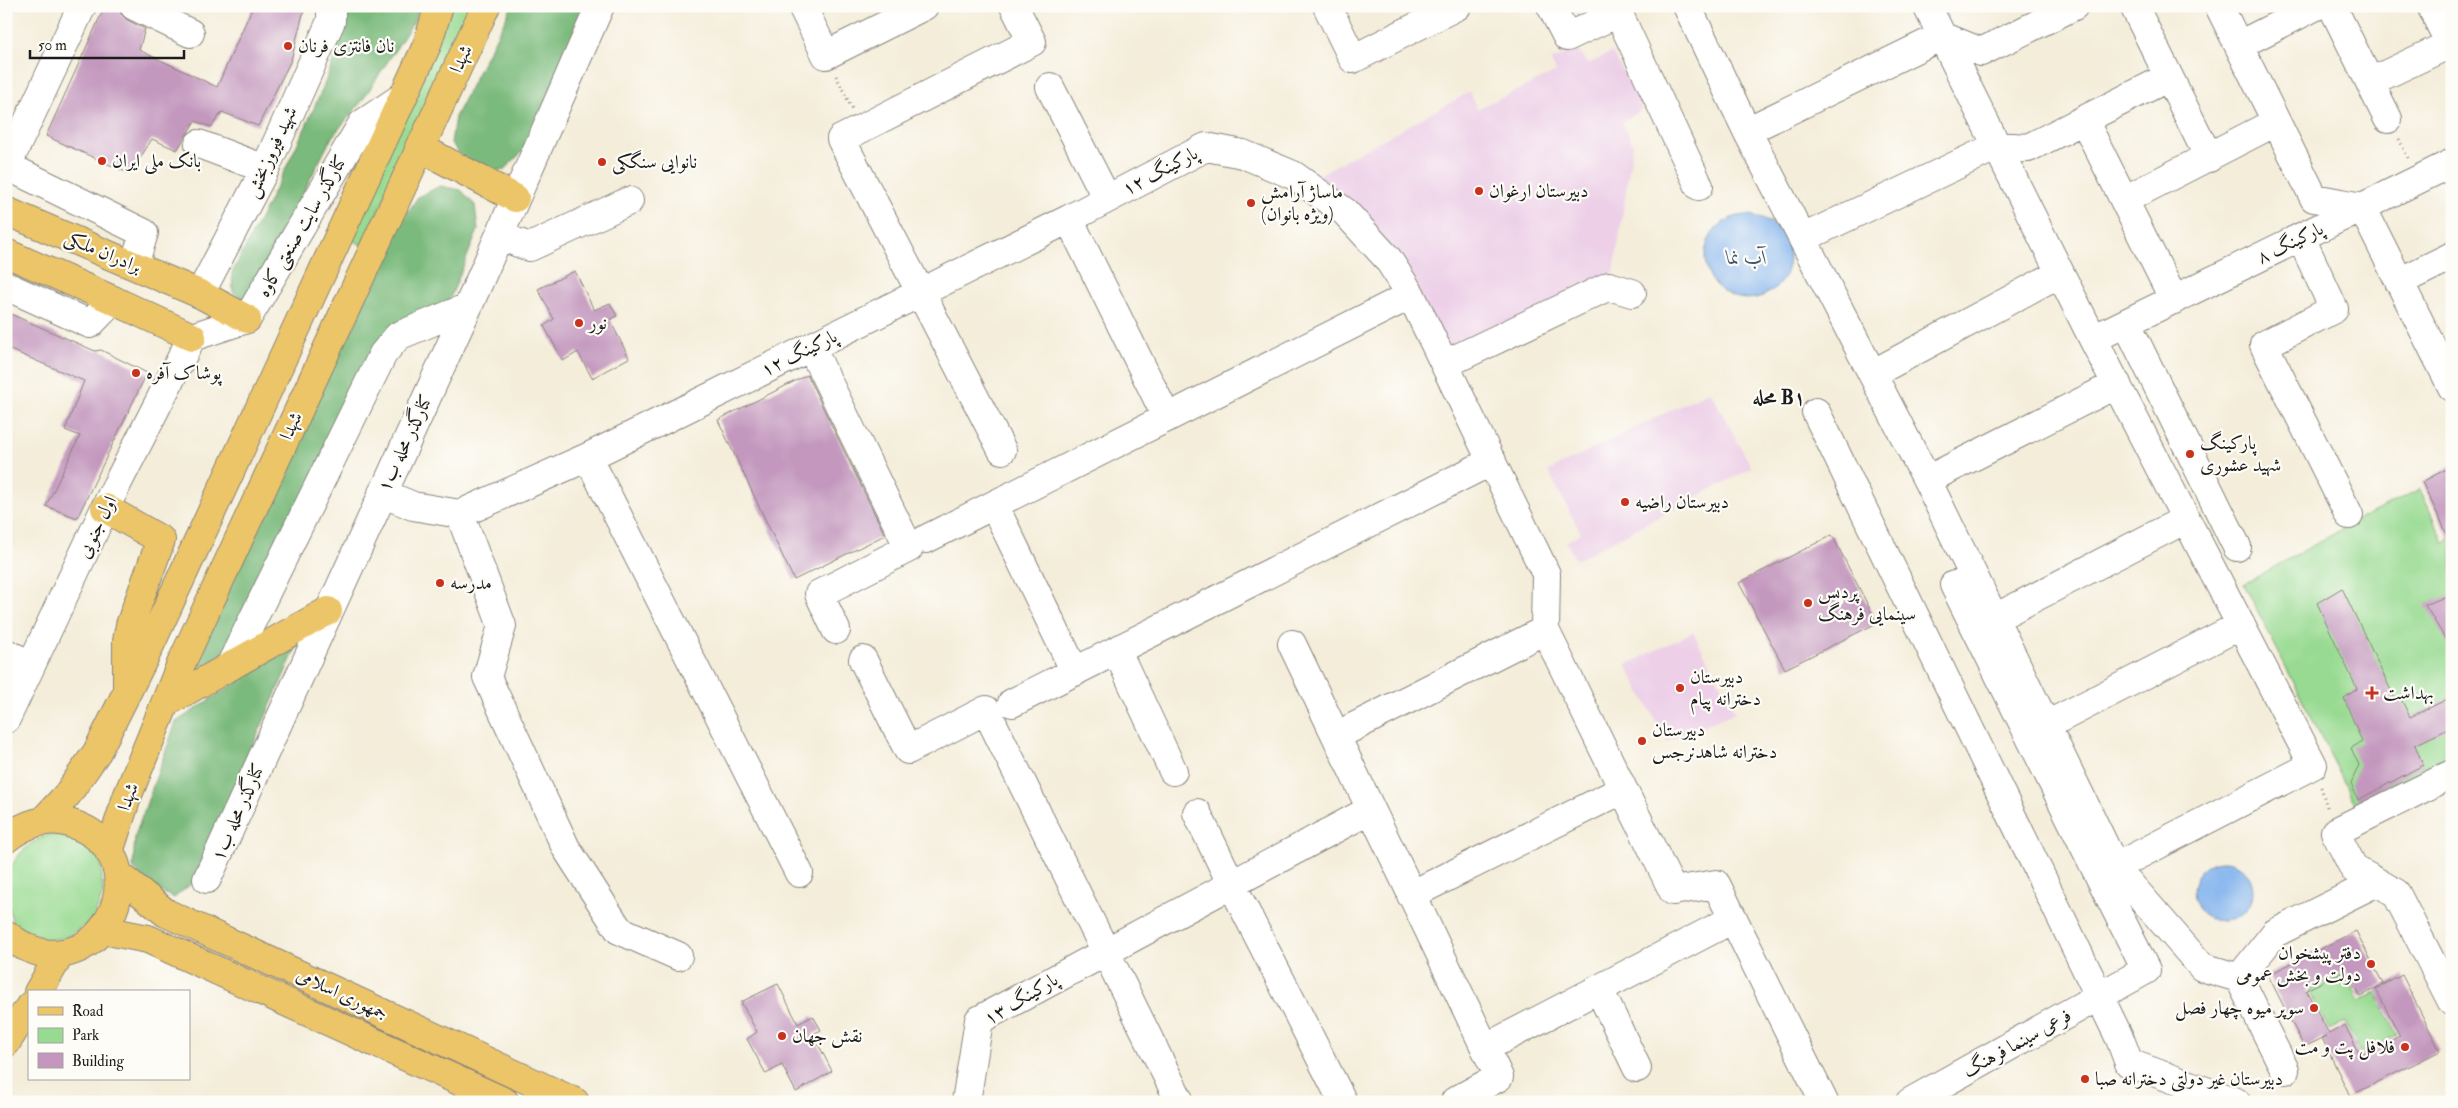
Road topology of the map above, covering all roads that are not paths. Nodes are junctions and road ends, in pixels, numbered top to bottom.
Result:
1 (82, 6) edge
2 (134, 6) edge
3 (331, 6) edge
4 (440, 6) edge
5 (486, 6) edge
6 (600, 6) edge
7 (802, 6) edge
8 (924, 6) edge
9 (1014, 6) edge
10 (1327, 6) edge
11 (1458, 6) edge
12 (1551, 6) edge
13 (1687, 6) edge
14 (1927, 6) edge
15 (2074, 6) edge
16 (2134, 6) edge
17 (2219, 6) edge
18 (2316, 6) edge
19 (2332, 6) edge
20 (2431, 6) edge
21 (1617, 10) edge
22 (190, 34) dead end
23 (1942, 36) junction
24 (2451, 44) edge
25 (2238, 45) junction
26 (2169, 77) junction
27 (2370, 82) junction
28 (1050, 87) dead end
29 (401, 98) junction
30 (2388, 119) road end
31 (2084, 120) junction
32 (2276, 122) junction
33 (1747, 131) junction
34 (199, 144) dead end
35 (1997, 146) junction
36 (419, 147) junction
37 (2209, 158) junction
38 (2452, 163) edge
39 (7, 167) edge
40 (265, 169) junction
41 (1700, 186) dead end
42 (515, 198) junction
43 (1107, 199) junction
44 (2124, 200) junction
45 (629, 202) dead end
46 (2362, 207) junction
47 (6, 211) edge
48 (1069, 219) junction
49 (499, 236) junction
50 (1802, 238) junction
51 (2301, 238) junction
52 (6, 253) edge
53 (2452, 256) edge
54 (134, 265) junction
55 (2060, 273) junction
56 (2399, 282) junction
57 (6, 286) edge
58 (920, 293) junction
59 (1632, 293) dead end
60 (200, 294) junction
61 (1412, 295) junction
62 (113, 300) junction
63 (2174, 300) junction
64 (468, 307) junction
65 (247, 319) junction
66 (2127, 324) junction
67 (192, 337) junction
68 (2093, 339) junction
69 (810, 347) junction
70 (1445, 364) junction
71 (1874, 373) junction
72 (2117, 384) junction
73 (2452, 387) edge
74 (1816, 412) dead end
75 (1167, 418) junction
76 (1002, 450) dead end
77 (588, 457) junction
78 (1492, 461) junction
79 (1927, 480) junction
80 (382, 493) junction
81 (994, 505) junction
82 (105, 508) junction
83 (460, 514) junction
84 (2349, 515) dead end
85 (2186, 519) junction
86 (926, 539) dead end
87 (2237, 547) dead end
88 (1954, 585) dead end
89 (328, 611) junction
90 (1995, 618) junction
91 (2241, 625) junction
92 (836, 630) dead end
93 (1545, 630) junction
94 (1292, 644) dead end
95 (1117, 651) junction
96 (6, 653) edge
97 (863, 660) dead end
98 (31, 665) junction
99 (230, 666) junction
100 (1074, 672) junction
101 (127, 691) junction
102 (166, 703) junction
103 (1012, 703) dead end
104 (6, 719) edge
105 (2047, 725) junction
106 (1336, 736) junction
107 (1173, 770) dead end
108 (2452, 774) edge
109 (1622, 790) junction
110 (1370, 810) junction
111 (1197, 812) dead end
112 (43, 821) junction
113 (6, 839) edge
114 (113, 863) junction
115 (2115, 867) junction
116 (799, 873) dead end
117 (208, 879) dead end
118 (2376, 882) junction
119 (1231, 883) junction
120 (1411, 895) junction
121 (1733, 919) junction
122 (103, 930) junction
123 (6, 934) edge
124 (1106, 950) junction
125 (61, 953) junction
126 (678, 956) dead end
127 (2239, 978) junction
128 (1599, 989) junction
129 (39, 990) edge
130 (2098, 998) junction
131 (2452, 1002) edge
132 (28, 1009) edge
133 (6, 1043) edge
134 (1485, 1048) junction
135 (1637, 1068) dead end
136 (2285, 1070) dead end
137 (1454, 1101) edge
138 (505, 1102) edge
139 (575, 1102) edge
140 (966, 1102) edge
141 (1180, 1102) edge
142 (1343, 1102) edge
143 (1824, 1102) edge
144 (1910, 1102) edge
145 (2236, 1102) edge

1 - 39 street
2 - 22 street
3 - 40 street, شهید فیروزبخش
4 - 29 main road, شهدا
5 - 36 main road, شهدا
6 - 42 street, کنارگذر محله ب۱
7 - 8 street
9 - 58 street
10 - 11 street
12 - 21 street
13 - 33 street
14 - 23 street
15 - 23 street
16 - 26 street
17 - 25 street
18 - 25 street
19 - 27 street
20 - 24 street
21 - 41 street
23 - 33 street
23 - 35 street
24 - 27 street
25 - 32 street
26 - 31 street
26 - 37 street
27 - 30 street
28 - 43 street
29 - 65 street, کنارگذر سایت صنعتی کاوه
29 - 101 main road, شهدا
31 - 35 street
31 - 44 street
32 - 37 street
32 - 46 street
33 - 50 street
34 - 40 street
35 - 50 street
35 - 55 street
36 - 42 main road
36 - 102 main road, شهدا
37 - 44 street
38 - 46 street, پارکینگ ۸
39 - 54 street
40 - 60 street, شهید فیروزبخش
42 - 49 street, کنارگذر محله ب۱
43 - 48 street, پارکینگ ۱۲
43 - 61 street, پارکینگ ۱۲
44 - 63 street
45 - 49 street
46 - 51 street, پارکینگ ۸
46 - 56 street
47 - 54 main road, برادران ملکی
48 - 58 street, پارکینگ ۱۲
48 - 75 street
49 - 64 street, کنارگذر محله ب۱
50 - 71 street
51 - 63 street, پارکینگ ۸
51 - 84 street
52 - 62 main road, برادران ملکی
53 - 56 street
54 - 60 main road, برادران ملکی
55 - 68 street
55 - 71 street
56 - 73 street
57 - 62 street
58 - 69 street, پارکینگ ۱۲
58 - 76 street
59 - 70 street
60 - 65 main road, برادران ملکی
61 - 70 street
61 - 75 street
62 - 67 main road, برادران ملکی
63 - 66 street, پارکینگ ۸
64 - 80 street, کنارگذر محله ب۱
64 - 99 street
65 - 67 street, کنارگذر سایت صنعتی کاوه
66 - 68 street, پارکینگ ۸
66 - 87 street
67 - 82 street, اول جنوبی
68 - 72 street
69 - 77 street, پارکینگ ۱۲
69 - 92 street
70 - 78 street
71 - 79 street
72 - 79 street
72 - 85 street
74 - 130 street
75 - 81 street
77 - 83 street, پارکینگ ۱۲
77 - 116 street
78 - 93 street
78 - 95 street
79 - 90 street
80 - 83 street
80 - 89 street, کنارگذر محله ب۱
81 - 86 street
81 - 100 street
82 - 98 street, اول جنوبی
82 - 101 main road
83 - 126 street
85 - 90 street
85 - 91 street
88 - 130 street, فرعی سینما فرهنگ
89 - 99 main road
89 - 117 street, کنارگذر محله ب۱
90 - 105 street
91 - 105 street
91 - 115 street
93 - 106 street
93 - 109 street
94 - 106 street
95 - 100 street
95 - 107 street
96 - 98 street
97 - 124 street
98 - 104 street, اول جنوبی
99 - 102 main road
100 - 103 street
101 - 112 main road, شهدا
102 - 114 main road, شهدا
105 - 115 street
106 - 110 street
108 - 118 street
109 - 120 street
109 - 121 street
110 - 119 street
110 - 120 street
111 - 119 street
112 - 113 main road
112 - 114 main road, جمهوری اسلامی
114 - 122 main road, شهدا
114 - 139 main road, جمهوری اسلامی
115 - 127 street
118 - 127 street
118 - 131 street
119 - 124 street
119 - 142 street
120 - 134 street
121 - 128 street
121 - 143 street
122 - 125 main road
122 - 138 main road, جمهوری اسلامی
123 - 125 main road
124 - 140 street, پارکینگ ۱۳
124 - 141 street
125 - 129 main road
127 - 136 street
128 - 134 street
128 - 135 street
130 - 144 street, فرعی سینما فرهنگ
130 - 145 street
132 - 133 main road
134 - 137 street

